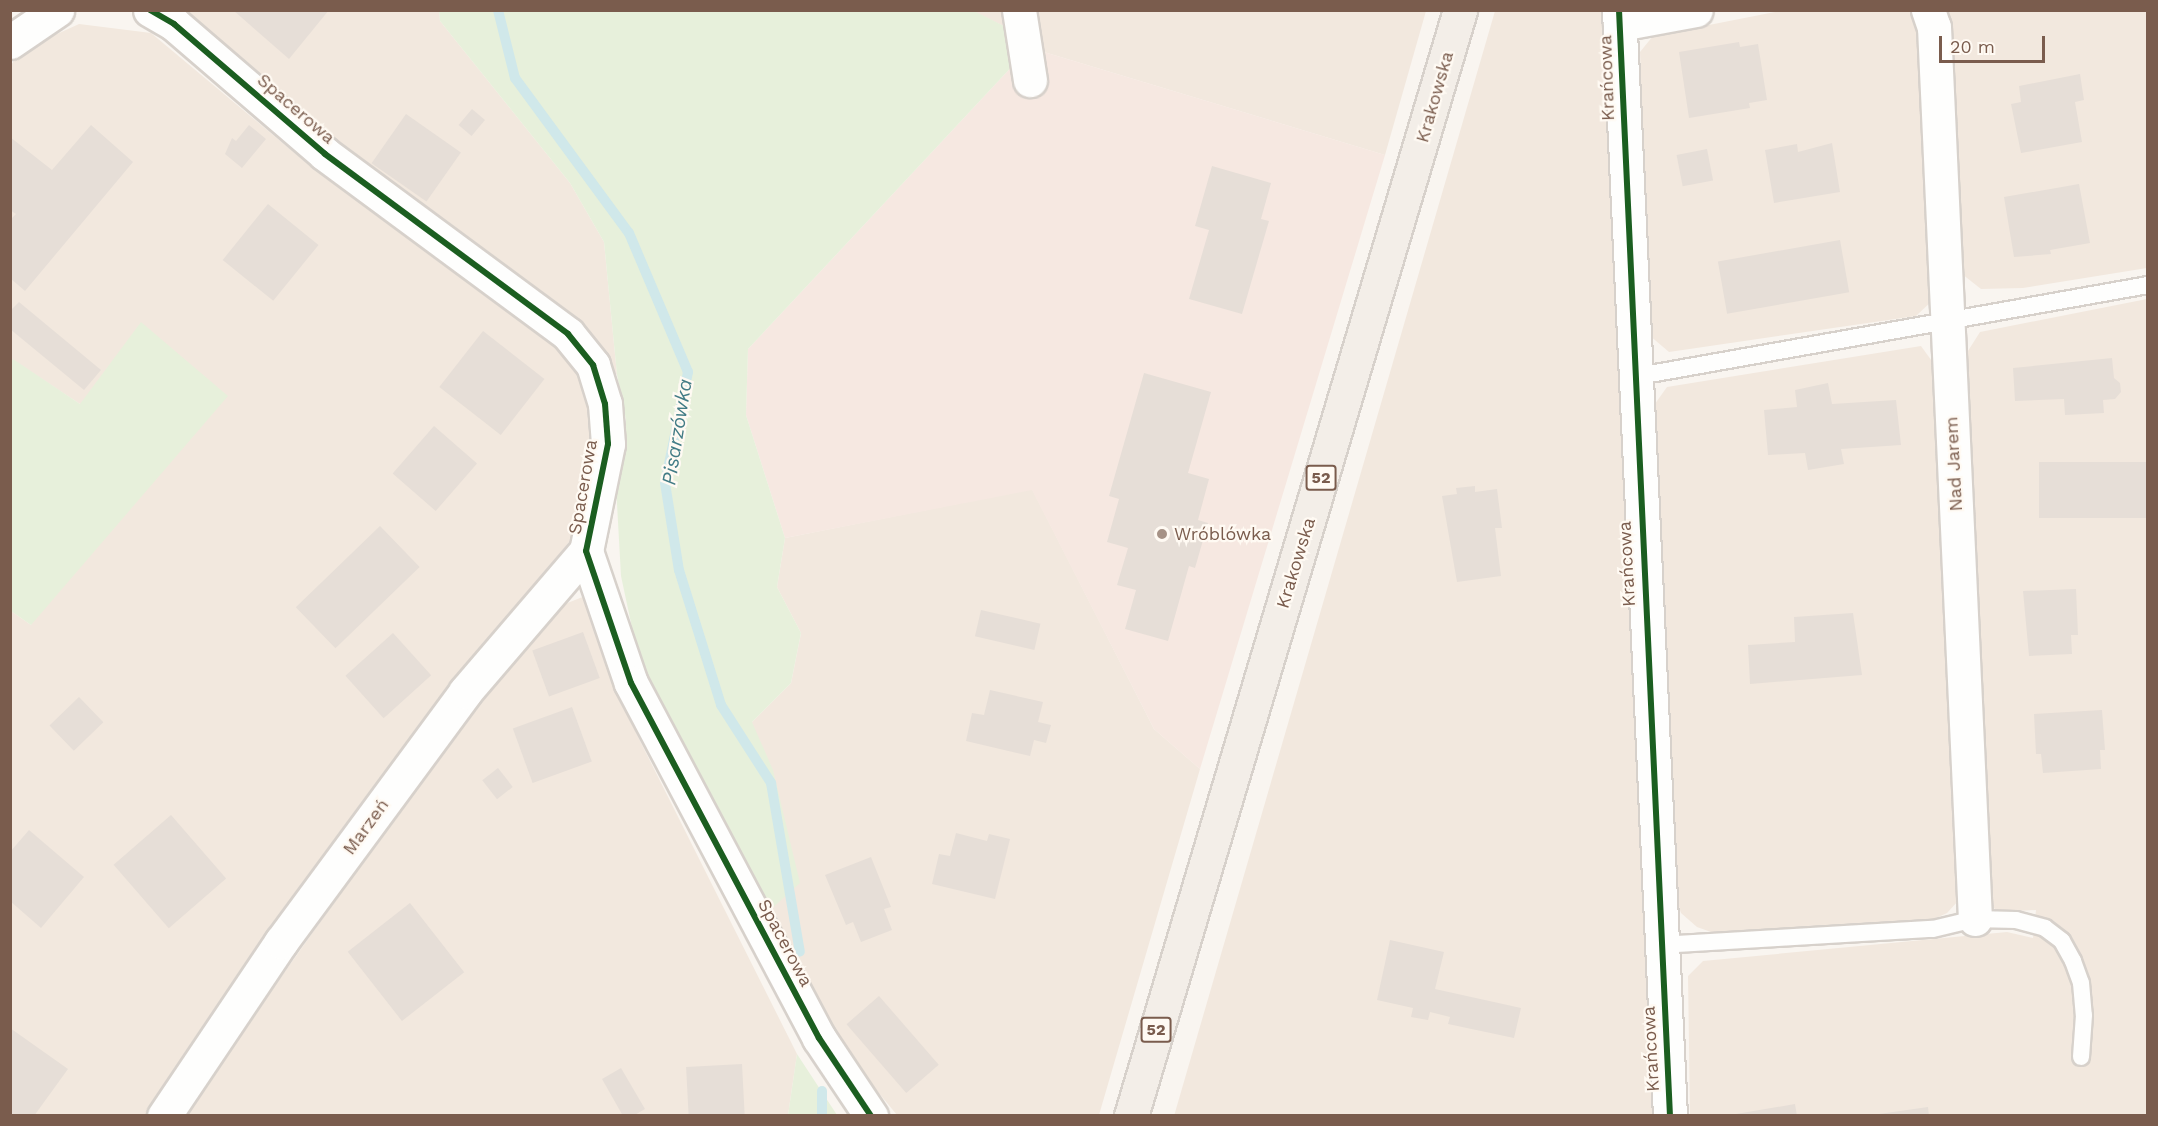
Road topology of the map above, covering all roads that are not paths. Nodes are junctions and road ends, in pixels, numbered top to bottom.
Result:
1 (57, 10) edge
2 (150, 10) edge
3 (1019, 10) edge
4 (1460, 10) edge
5 (1696, 10) edge
6 (1928, 10) edge
7 (1620, 17) edge
8 (10, 42) edge
9 (1030, 80) dead end
10 (2148, 285) edge
11 (1947, 322) junction
12 (1633, 377) junction
13 (586, 551) junction
14 (1975, 919) junction
15 (1660, 945) junction
16 (2081, 1057) dead end
17 (164, 1116) edge
18 (871, 1116) edge
19 (1131, 1116) edge
20 (1670, 1116) edge

1 - 8 street
2 - 13 street, Spacerowa
3 - 9 street
4 - 19 main road, Krakowska / 52
5 - 7 street
6 - 11 street, Nad Jarem
7 - 12 street, Krańcowa
10 - 11 lane
11 - 12 lane
11 - 14 street, Nad Jarem
12 - 15 street, Krańcowa
13 - 17 street, Marzeń
13 - 18 street, Spacerowa
14 - 15 lane
14 - 16 lane
15 - 20 street, Krańcowa

